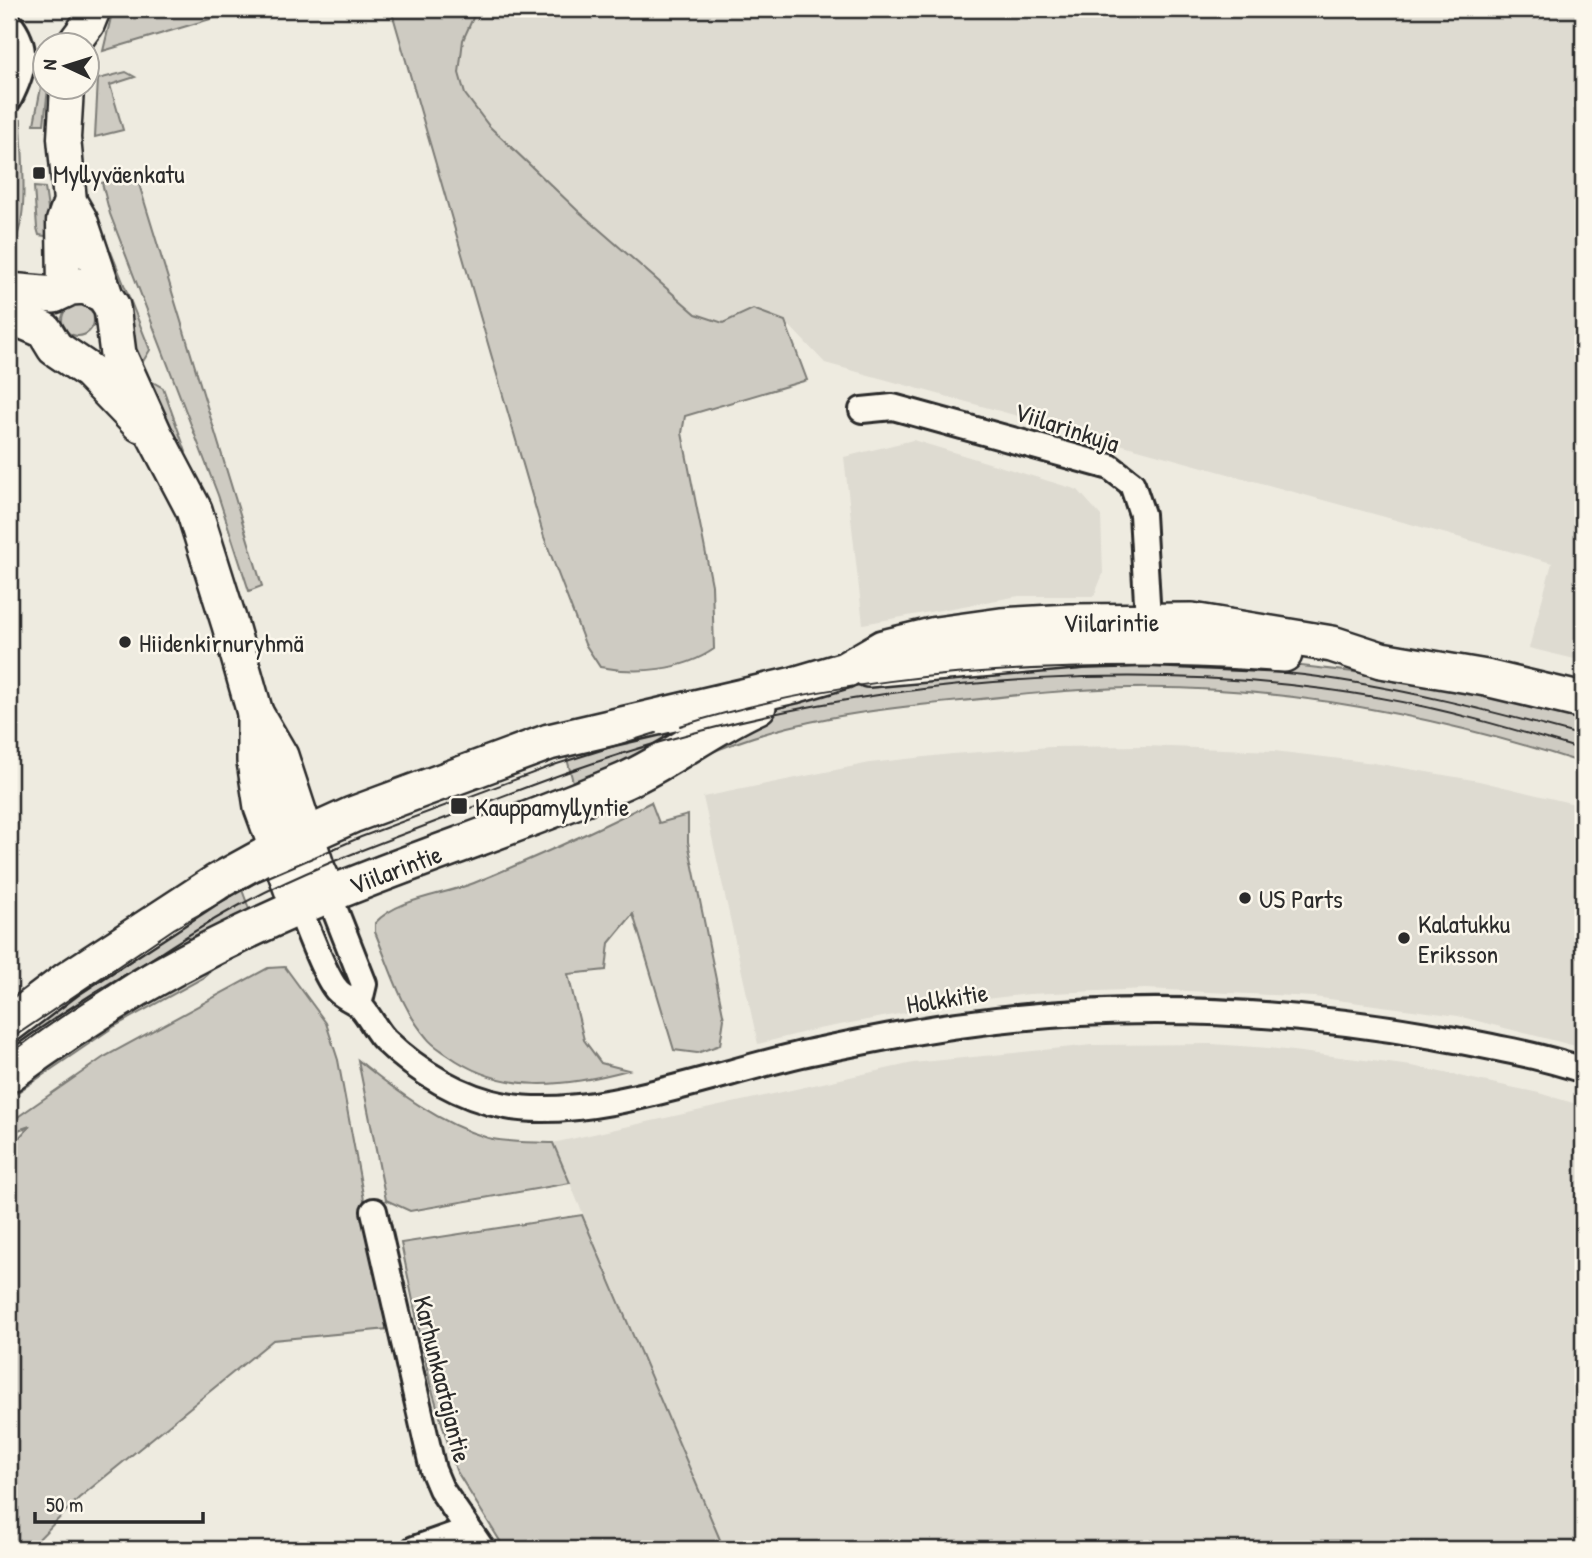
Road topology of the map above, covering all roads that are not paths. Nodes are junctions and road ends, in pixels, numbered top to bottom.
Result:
1 (74, 9) edge
2 (94, 9) edge
3 (9, 23) edge
4 (73, 32) edge
5 (82, 32) edge
6 (9, 99) edge
7 (66, 102) edge
8 (70, 201) junction
9 (9, 290) edge
10 (59, 292) junction
11 (112, 314) junction
12 (9, 315) edge
13 (44, 330) junction
14 (67, 356) junction
15 (862, 410) dead end
16 (154, 434) junction
17 (1149, 634) junction
18 (794, 685) junction
19 (1583, 701) edge
20 (292, 842) junction
21 (314, 901) junction
22 (359, 1005) junction
23 (9, 1024) edge
24 (1583, 1070) edge
25 (9, 1074) edge
26 (374, 1211) dead end
27 (475, 1540) edge
28 (414, 1549) edge

1 - 4 street
2 - 5 street
3 - 6 street
7 - 8 street
8 - 10 street
8 - 11 street
9 - 10 main road
10 - 11 main road
10 - 13 street
11 - 14 street
11 - 16 main road
12 - 13 main road
13 - 14 main road
14 - 16 main road
15 - 17 street, Viilarinkuja
16 - 20 main road
17 - 18 main road, Viilarintie
17 - 19 main road, Viilarintie
18 - 20 main road, Viilarintie
18 - 21 main road, Viilarintie
20 - 21 main road
20 - 23 main road, Viilarintie
21 - 22 street
21 - 22 street, Holkkitie
21 - 25 main road, Viilarintie
22 - 24 street, Holkkitie
26 - 27 street, Karhunkaatajantie
27 - 28 street

